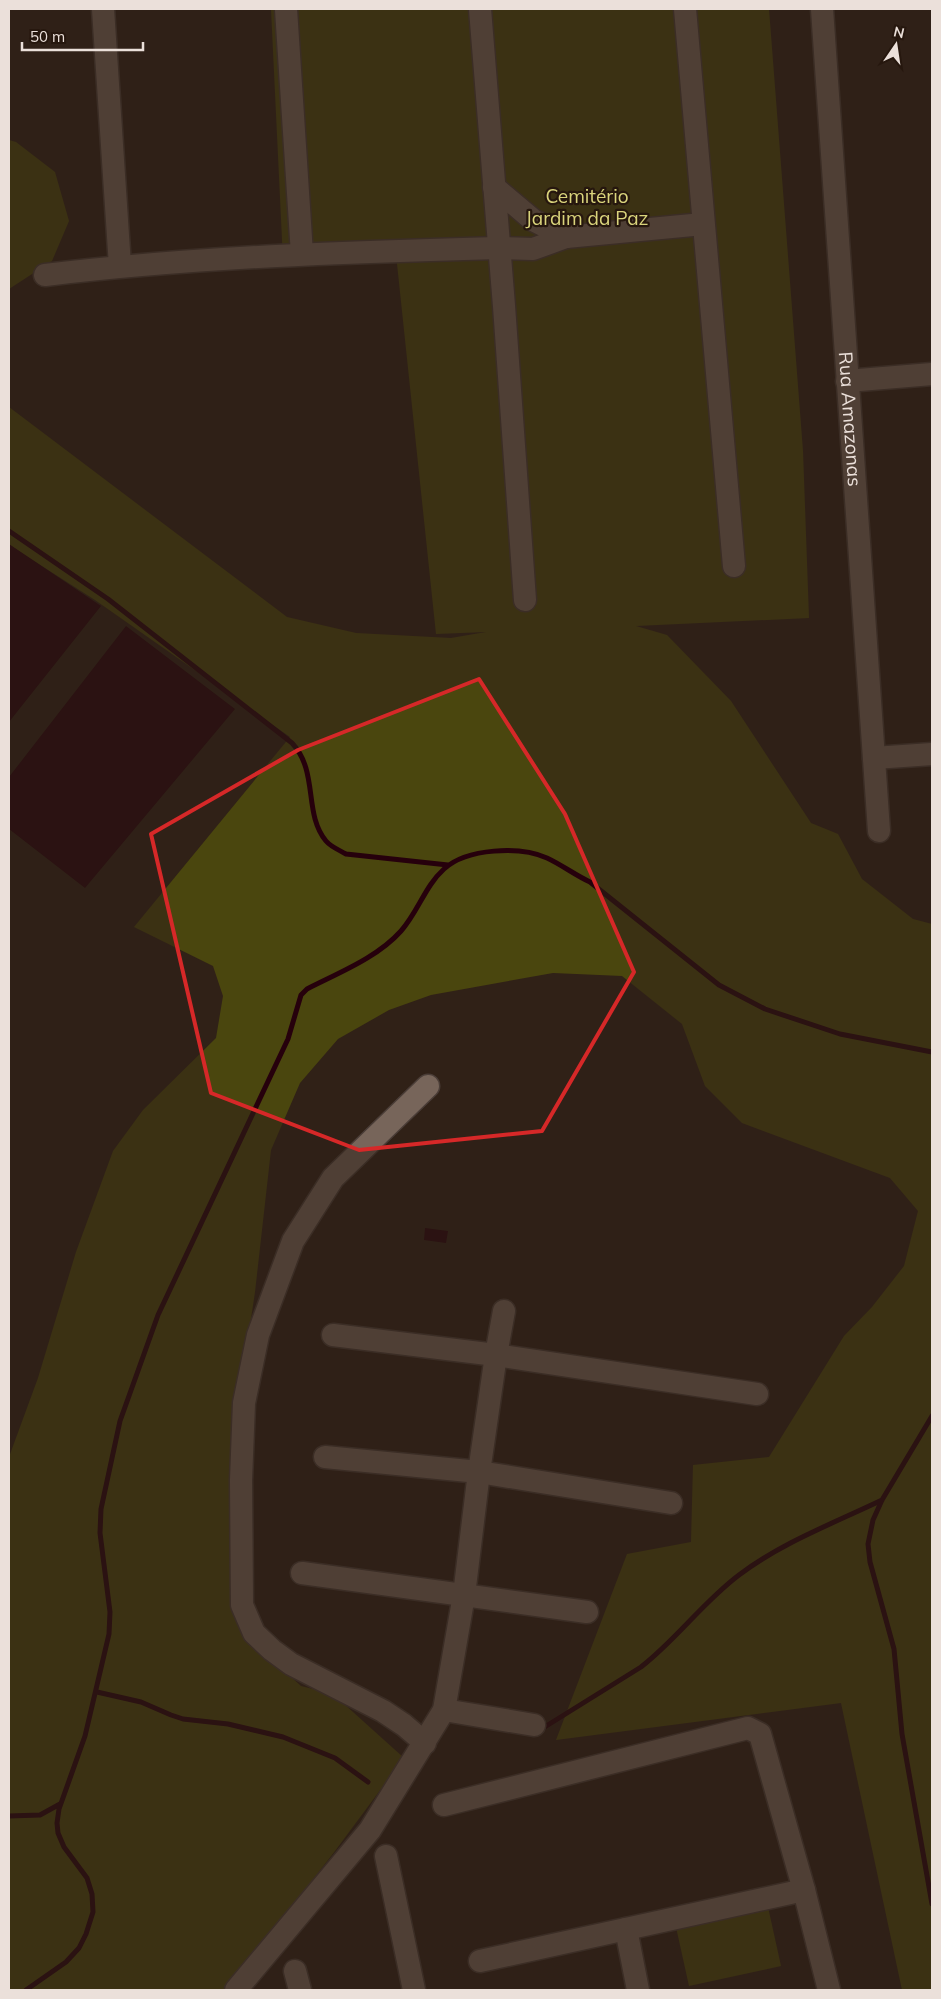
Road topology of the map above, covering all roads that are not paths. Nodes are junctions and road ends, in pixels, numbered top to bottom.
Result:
1 (103, 9) edge
2 (286, 9) edge
3 (480, 9) edge
4 (685, 9) edge
5 (822, 9) edge
6 (494, 187) junction
7 (703, 224) junction
8 (566, 237) junction
9 (498, 248) junction
10 (302, 254) junction
11 (120, 266) junction
12 (44, 275) dead end
13 (932, 374) edge
14 (847, 381) junction
15 (734, 566) dead end
16 (525, 600) dead end
17 (932, 754) edge
18 (874, 758) junction
19 (879, 831) dead end
20 (428, 1086) dead end
21 (504, 1311) dead end
22 (333, 1335) dead end
23 (496, 1355) junction
24 (756, 1394) dead end
25 (326, 1457) dead end
26 (479, 1472) junction
27 (671, 1503) dead end
28 (302, 1574) dead end
29 (464, 1596) junction
30 (587, 1612) dead end
31 (444, 1710) junction
32 (534, 1725) dead end
33 (425, 1743) junction
34 (444, 1805) dead end
35 (386, 1856) dead end
36 (804, 1890) junction
37 (626, 1929) junction
38 (480, 1960) dead end
39 (236, 1990) edge
40 (414, 1990) edge
41 (638, 1990) edge
42 (829, 1990) edge

1 - 11 street
2 - 10 street
3 - 6 street
4 - 7 street
5 - 14 street, Rua Amazonas
6 - 8 street
6 - 9 street
7 - 8 street
7 - 15 street
8 - 9 street
9 - 10 street
9 - 16 street
10 - 11 street
11 - 12 street
13 - 14 street
14 - 18 street, Rua Amazonas
17 - 18 street
18 - 19 street, Rua Amazonas
20 - 33 street
21 - 23 street
22 - 23 street
23 - 24 street
23 - 26 street
25 - 26 street
26 - 27 street
26 - 29 street
28 - 29 street
29 - 30 street
29 - 31 street
31 - 32 street
31 - 33 street
33 - 39 street
34 - 36 street
35 - 40 street
36 - 37 street
36 - 42 street
37 - 38 street
37 - 41 street

